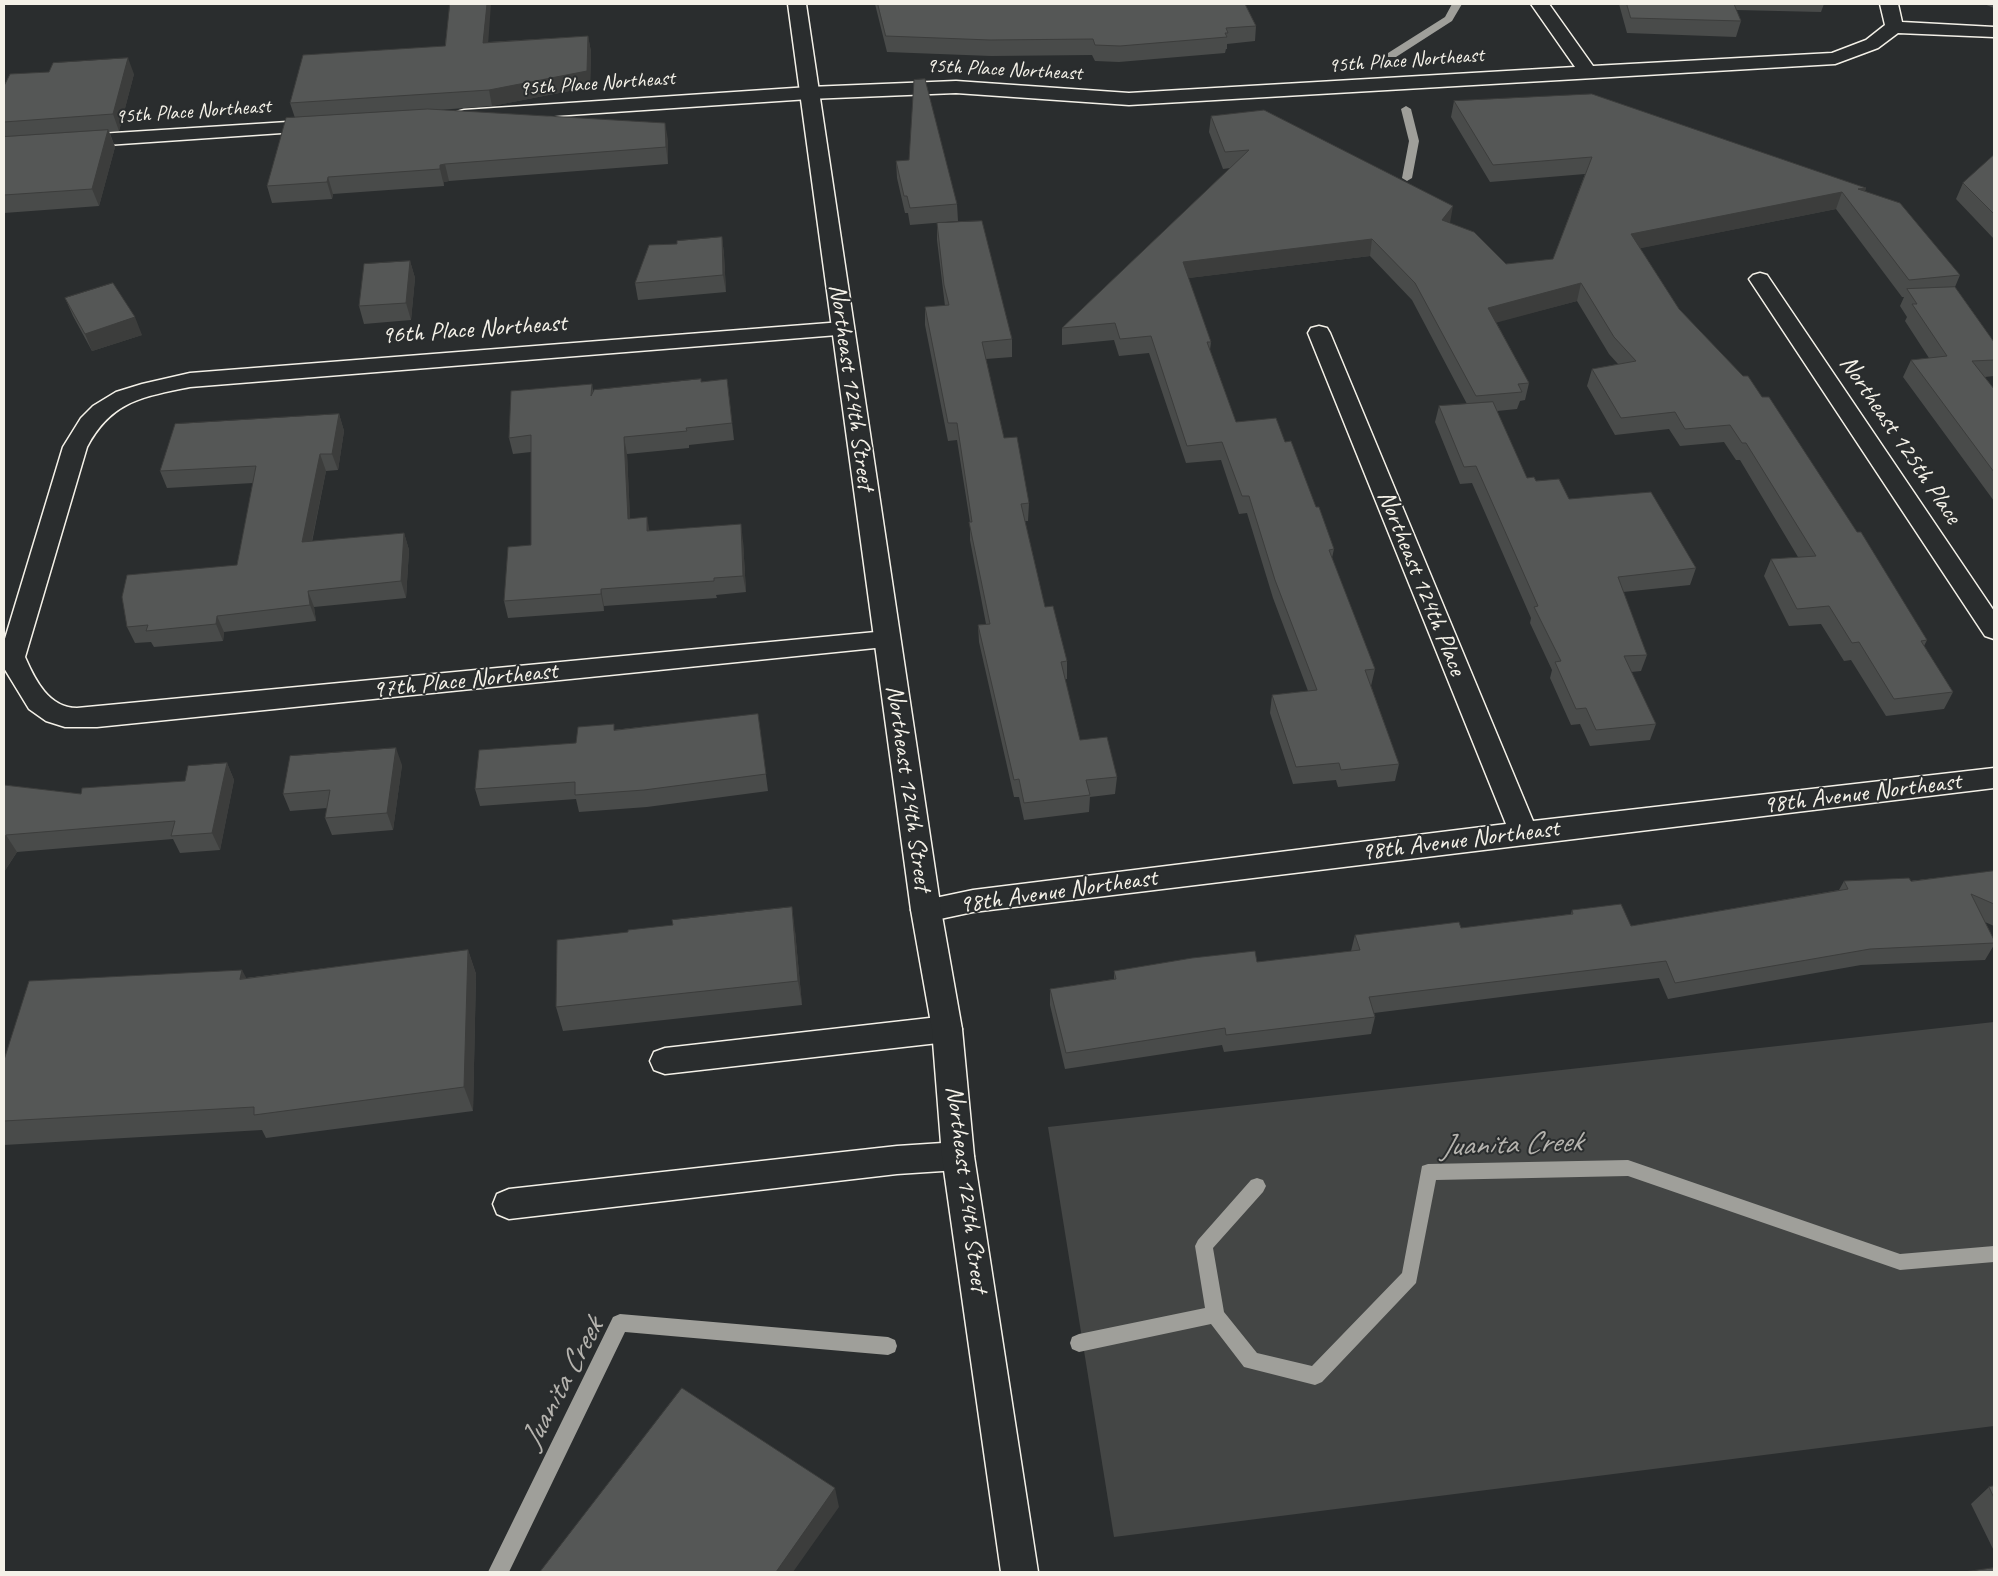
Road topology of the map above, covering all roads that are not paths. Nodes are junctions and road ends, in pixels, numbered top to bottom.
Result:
1 (797, 4) edge
2 (1540, 4) edge
3 (1889, 4) edge
4 (1894, 26) junction
5 (1994, 32) edge
6 (1588, 72) junction
7 (809, 92) junction
8 (443, 118) edge
9 (335, 125) edge
10 (4, 146) edge
11 (1760, 280) dead end
12 (842, 329) junction
13 (1319, 333) dead end
14 (1994, 630) edge
15 (886, 640) junction
16 (45, 707) joint
17 (1994, 778) edge
18 (1524, 833) junction
19 (926, 910) junction
20 (946, 1029) junction
21 (665, 1061) dead end
22 (958, 1156) junction
23 (509, 1204) dead end
24 (1020, 1572) edge

1 - 7 street, Northeast 124th Street
2 - 6 street
3 - 4 street
4 - 5 street
4 - 6 street, 95th Place Northeast
6 - 7 street, 95th Place Northeast
7 - 8 street, 95th Place Northeast
7 - 12 street, Northeast 124th Street
9 - 10 street, 95th Place Northeast
11 - 14 street, Northeast 125th Place
12 - 15 street, Northeast 124th Street
12 - 16 street, 96th Place Northeast
13 - 18 street, Northeast 124th Place
15 - 16 street, 97th Place Northeast
15 - 19 street, Northeast 124th Street
17 - 18 street, 98th Avenue Northeast
18 - 19 street, 98th Avenue Northeast
19 - 20 street, Northeast 124th Street
20 - 21 street
20 - 22 street, Northeast 124th Street
22 - 23 street
22 - 24 street, Northeast 124th Street

